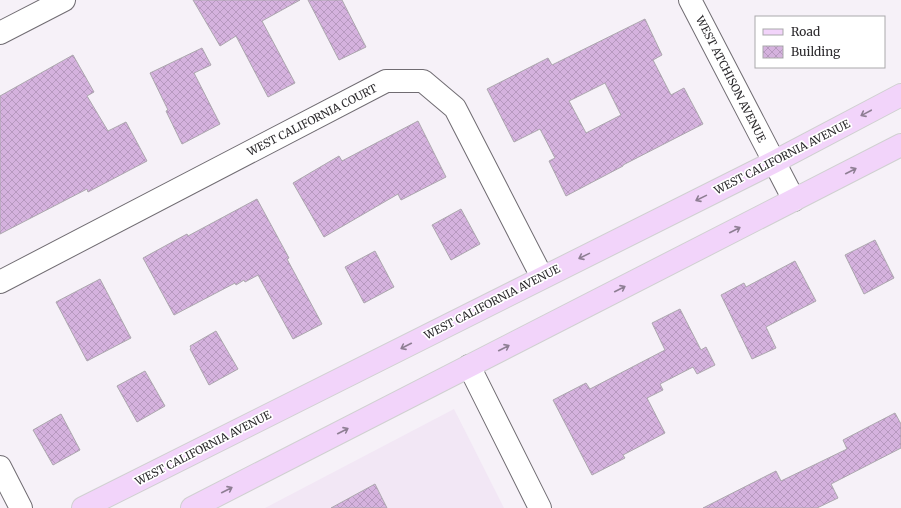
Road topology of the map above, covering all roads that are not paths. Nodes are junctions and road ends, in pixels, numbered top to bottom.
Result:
1 (64, 0) edge
2 (690, 0) edge
3 (0, 33) edge
4 (901, 95) edge
5 (901, 145) edge
6 (774, 162) junction
7 (794, 200) junction
8 (542, 277) junction
9 (0, 282) edge
10 (469, 366) junction
11 (0, 467) edge
12 (21, 508) edge
13 (83, 508) edge
14 (192, 508) edge
15 (540, 508) edge

1 - 3 street
2 - 6 street, WEST ATCHISON AVENUE
4 -> 6 main road, WEST CALIFORNIA AVENUE
7 -> 5 main road
6 - 7 street, WEST ATCHISON AVENUE
6 -> 8 main road, WEST CALIFORNIA AVENUE
10 -> 7 main road
8 - 9 street, WEST CALIFORNIA COURT
8 -> 13 main road, WEST CALIFORNIA AVENUE
14 -> 10 main road
10 - 15 street
11 - 12 street

